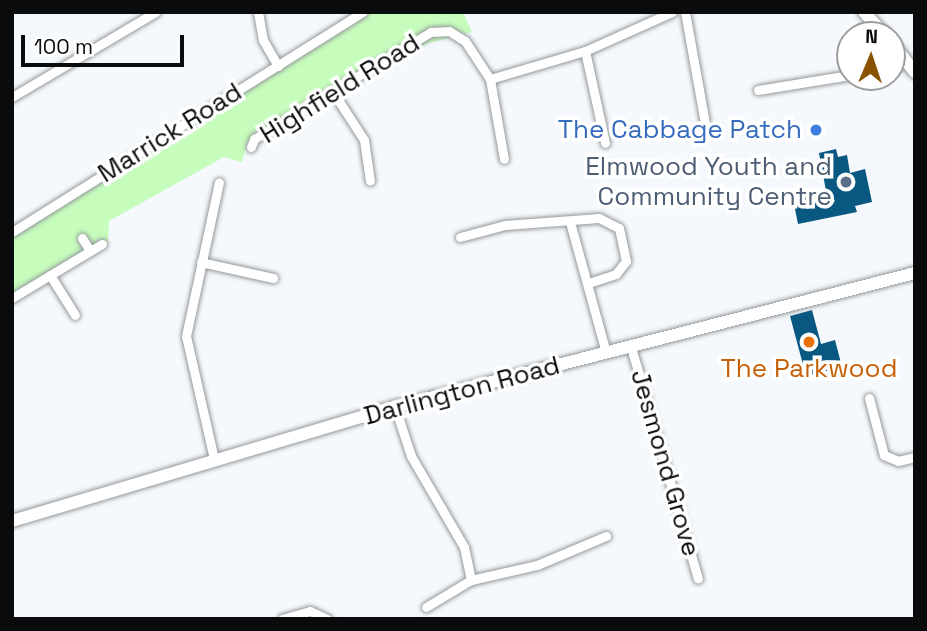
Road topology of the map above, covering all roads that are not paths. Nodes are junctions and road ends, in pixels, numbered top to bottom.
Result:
1 (156, 12) edge
2 (257, 12) edge
3 (363, 12) edge
4 (672, 12) edge
5 (685, 12) edge
6 (585, 51) junction
7 (278, 66) junction
8 (836, 77) edge
9 (490, 79) junction
10 (758, 90) dead end
11 (332, 92) junction
12 (12, 97) edge
13 (705, 122) dead end
14 (605, 143) dead end
15 (251, 147) dead end
16 (504, 159) dead end
17 (370, 181) dead end
18 (219, 182) dead end
19 (570, 222) junction
20 (12, 233) edge
21 (460, 237) dead end
22 (82, 238) dead end
23 (102, 244) dead end
24 (90, 251) junction
25 (201, 262) junction
26 (915, 273) edge
27 (50, 275) junction
28 (273, 278) dead end
29 (588, 283) junction
30 (12, 298) edge
31 (75, 315) dead end
32 (631, 347) junction
33 (606, 353) junction
34 (869, 398) dead end
35 (395, 407) junction
36 (915, 457) edge
37 (214, 459) junction
38 (12, 521) edge
39 (606, 536) dead end
40 (698, 579) dead end
41 (471, 580) junction
42 (426, 607) dead end
43 (282, 619) edge
44 (327, 619) edge

1 - 12 street
2 - 7 street
3 - 7 street, Marrick Road
4 - 6 street
5 - 13 street
6 - 9 street
6 - 14 street
7 - 20 street, Marrick Road
8 - 10 street
9 - 11 street, Highfield Road
9 - 16 street
11 - 15 street, Highfield Road
11 - 17 street
18 - 25 street
19 - 21 street
19 - 29 street
19 - 29 street
22 - 24 street
23 - 24 street
24 - 27 street
25 - 28 street
25 - 37 street
26 - 32 street, Darlington Road
27 - 30 street
27 - 31 street
29 - 33 street
32 - 33 street, Darlington Road
32 - 40 street, Jesmond Grove
33 - 35 street, Darlington Road
34 - 36 street
35 - 37 street, Darlington Road
35 - 41 street
37 - 38 street, Darlington Road
39 - 41 street
41 - 42 street
43 - 44 street

